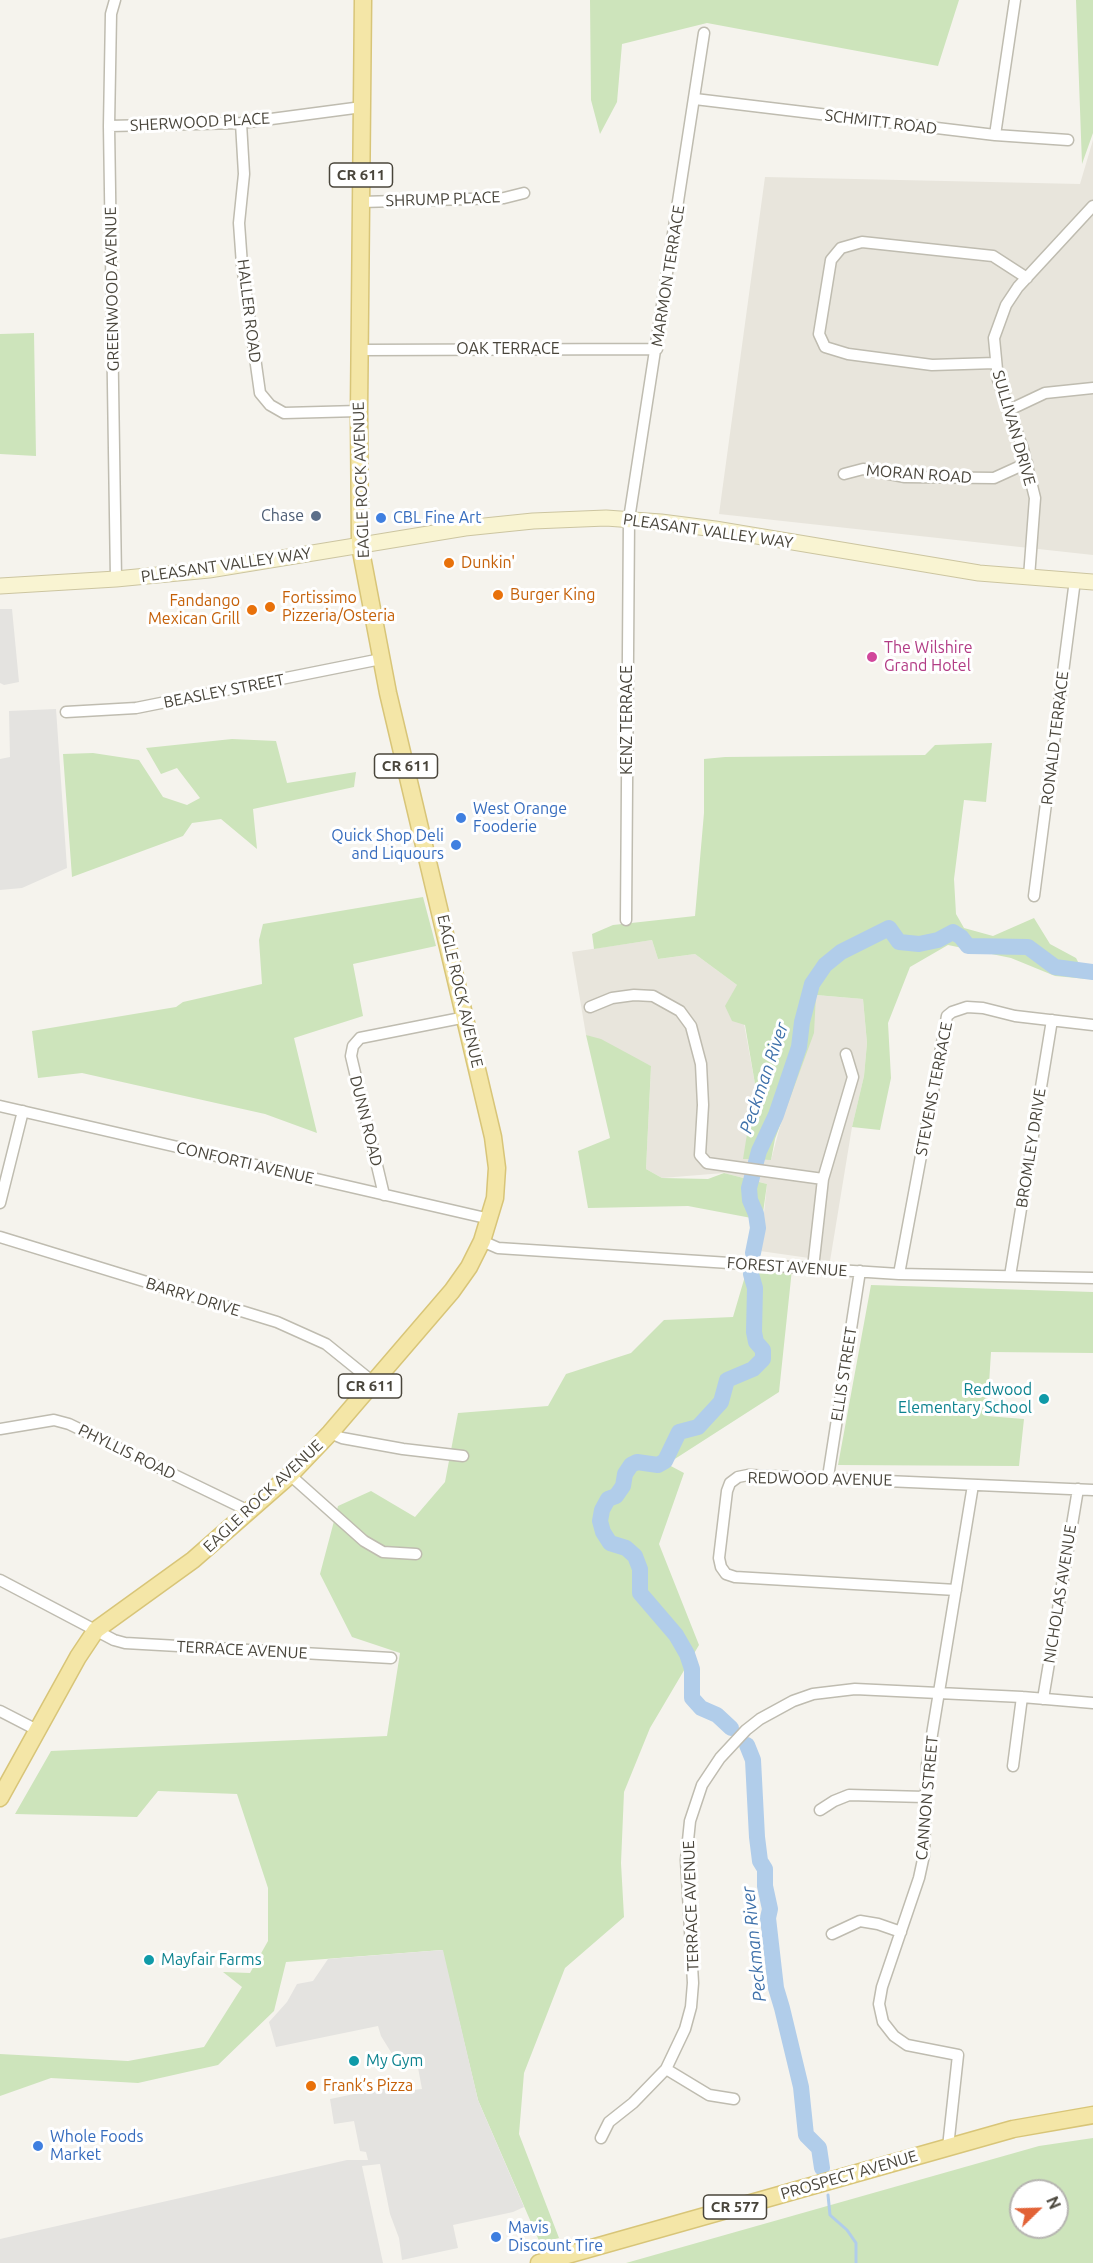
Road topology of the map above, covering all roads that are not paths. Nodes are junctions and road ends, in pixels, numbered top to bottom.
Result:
1 (115, 0) edge
2 (363, 0) edge
3 (1015, 0) edge
4 (704, 33) dead end
5 (695, 99) junction
6 (362, 107) junction
7 (241, 123) junction
8 (109, 126) junction
9 (995, 135) junction
10 (1068, 140) dead end
11 (524, 193) dead end
12 (361, 202) junction
13 (1093, 206) edge
14 (1027, 278) junction
15 (657, 349) junction
16 (360, 350) junction
17 (995, 363) junction
18 (1093, 388) edge
19 (1009, 410) junction
20 (359, 411) junction
21 (1027, 464) junction
22 (844, 474) dead end
23 (629, 519) junction
24 (360, 546) junction
25 (1029, 577) junction
26 (116, 579) junction
27 (1076, 580) junction
28 (1093, 582) edge
29 (0, 586) edge
30 (381, 659) junction
31 (66, 712) dead end
32 (1034, 896) dead end
33 (626, 920) dead end
34 (590, 1007) dead end
35 (466, 1017) junction
36 (1052, 1020) junction
37 (1093, 1025) edge
38 (846, 1054) dead end
39 (0, 1106) edge
40 (23, 1111) junction
41 (823, 1179) junction
42 (384, 1195) junction
43 (0, 1203) edge
44 (490, 1219) junction
45 (0, 1237) edge
46 (482, 1242) junction
47 (813, 1268) junction
48 (860, 1271) junction
49 (899, 1274) junction
50 (1010, 1276) junction
51 (1093, 1278) edge
52 (373, 1383) junction
53 (0, 1429) edge
54 (330, 1433) junction
55 (464, 1456) dead end
56 (290, 1475) junction
57 (828, 1478) junction
58 (973, 1485) junction
59 (1078, 1489) junction
60 (1093, 1490) edge
61 (249, 1511) junction
62 (416, 1554) dead end
63 (0, 1580) edge
64 (956, 1590) junction
65 (96, 1630) junction
66 (391, 1659) dead end
67 (938, 1693) junction
68 (1022, 1697) junction
69 (1043, 1699) junction
70 (1093, 1703) edge
71 (0, 1711) edge
72 (37, 1730) junction
73 (1013, 1766) dead end
74 (925, 1797) junction
75 (0, 1798) edge
76 (820, 1810) dead end
77 (901, 1932) junction
78 (832, 1934) dead end
79 (666, 2068) junction
80 (734, 2099) dead end
81 (1093, 2115) edge
82 (601, 2138) dead end
83 (948, 2147) junction
84 (539, 2263) edge

1 - 8 street, GREENWOOD AVENUE
2 - 6 main road, EAGLE ROCK AVENUE / CR 611
3 - 9 street
4 - 5 street, MARMON TERRACE
5 - 9 street, SCHMITT ROAD
5 - 15 street, MARMON TERRACE
6 - 7 street, SHERWOOD PLACE
6 - 12 main road, EAGLE ROCK AVENUE / CR 611
7 - 8 street, SHERWOOD PLACE
7 - 20 street, HALLER ROAD
8 - 26 street, GREENWOOD AVENUE
9 - 10 street, SCHMITT ROAD
11 - 12 street, SHRUMP PLACE
12 - 16 main road, EAGLE ROCK AVENUE / CR 611
13 - 14 street, SULLIVAN DRIVE
14 - 17 street, SULLIVAN DRIVE
14 - 17 street
15 - 16 street, OAK TERRACE
15 - 23 street, MARMON TERRACE
16 - 20 main road, EAGLE ROCK AVENUE / CR 611
17 - 19 street, SULLIVAN DRIVE
18 - 19 street
19 - 21 street, SULLIVAN DRIVE
20 - 24 main road, EAGLE ROCK AVENUE / CR 611
21 - 22 street, MORAN ROAD
21 - 25 street, SULLIVAN DRIVE
23 - 24 main road, PLEASANT VALLEY WAY
23 - 25 main road, PLEASANT VALLEY WAY
23 - 33 street, KENZ TERRACE
24 - 26 main road, PLEASANT VALLEY WAY
24 - 30 main road, EAGLE ROCK AVENUE / CR 611
25 - 27 main road, PLEASANT VALLEY WAY
26 - 29 main road, PLEASANT VALLEY WAY
27 - 28 main road, PLEASANT VALLEY WAY
27 - 32 street, RONALD TERRACE
30 - 31 street, BEASLEY STREET
30 - 35 main road, EAGLE ROCK AVENUE / CR 611
34 - 41 street
35 - 42 street, DUNN ROAD
35 - 44 main road, EAGLE ROCK AVENUE / CR 611
36 - 37 street, STEVENS TERRACE
36 - 49 street, STEVENS TERRACE
36 - 50 street, BROMLEY DRIVE
38 - 41 street
39 - 40 street, CONFORTI AVENUE
40 - 42 street, CONFORTI AVENUE
40 - 43 street
41 - 47 street
42 - 44 street, CONFORTI AVENUE
44 - 46 main road, EAGLE ROCK AVENUE / CR 611
45 - 52 street, BARRY DRIVE
46 - 47 street, FOREST AVENUE
46 - 52 main road, EAGLE ROCK AVENUE / CR 611
47 - 48 street, FOREST AVENUE
48 - 49 street, FOREST AVENUE
48 - 57 street, ELLIS STREET
49 - 50 street, FOREST AVENUE
50 - 51 street, FOREST AVENUE
52 - 54 main road, EAGLE ROCK AVENUE / CR 611
53 - 61 street, PHYLLIS ROAD
54 - 55 street
54 - 56 main road, EAGLE ROCK AVENUE / CR 611
56 - 61 main road, EAGLE ROCK AVENUE / CR 611
56 - 62 street
57 - 58 street, REDWOOD AVENUE
57 - 64 street, REDWOOD AVENUE
58 - 59 street, REDWOOD AVENUE
58 - 64 street, CANNON STREET
59 - 60 street, REDWOOD AVENUE
59 - 69 street, NICHOLAS AVENUE
61 - 65 main road, EAGLE ROCK AVENUE / CR 611
63 - 65 street, TERRACE AVENUE
64 - 67 street, CANNON STREET
65 - 66 street, TERRACE AVENUE
65 - 72 main road, EAGLE ROCK AVENUE / CR 611
67 - 68 street, TERRACE AVENUE
67 - 74 street, CANNON STREET
67 - 79 street, TERRACE AVENUE
68 - 69 street, TERRACE AVENUE
68 - 73 street
69 - 70 street, TERRACE AVENUE
71 - 72 street
72 - 75 main road, EAGLE ROCK AVENUE / CR 611
74 - 76 street
74 - 77 street, CANNON STREET
77 - 78 street
77 - 83 street, CANNON STREET
79 - 80 street
79 - 82 street, TERRACE AVENUE
81 - 83 main road, PROSPECT AVENUE / CR 577
83 - 84 main road, PROSPECT AVENUE / CR 577

